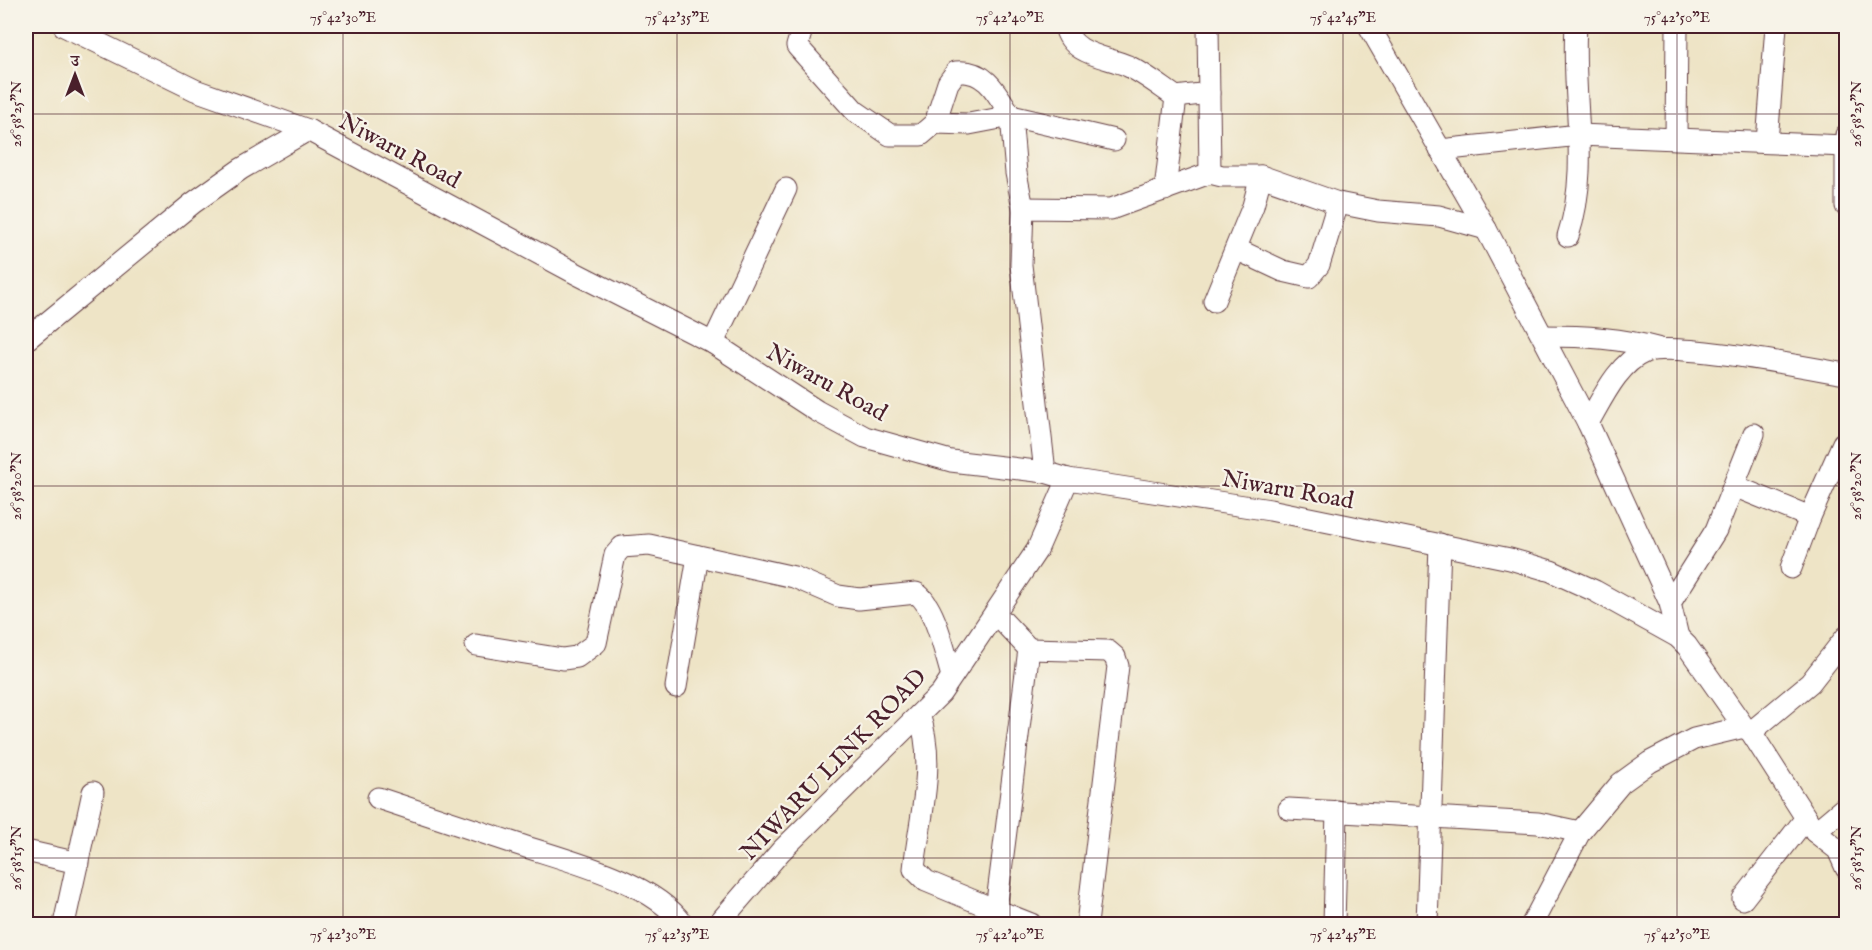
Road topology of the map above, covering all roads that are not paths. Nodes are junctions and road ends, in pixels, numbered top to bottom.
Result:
1 (64, 26) edge
2 (803, 26) edge
3 (1065, 26) edge
4 (1208, 26) edge
5 (1369, 26) edge
6 (1576, 26) edge
7 (1677, 26) edge
8 (1776, 26) edge
9 (1209, 93) junction
10 (1176, 97) junction
11 (1011, 116) junction
12 (935, 123) junction
13 (308, 130) junction
14 (1579, 135) junction
15 (1846, 135) edge
16 (1676, 138) junction
17 (1114, 140) dead end
18 (1767, 142) junction
19 (1846, 146) edge
20 (1440, 150) junction
21 (1210, 172) junction
22 (1261, 176) junction
23 (786, 189) dead end
24 (1165, 190) junction
25 (1338, 202) junction
26 (1846, 206) edge
27 (1023, 208) junction
28 (1486, 229) junction
29 (1568, 236) dead end
30 (1236, 249) junction
31 (1214, 301) dead end
32 (1544, 336) junction
33 (26, 340) edge
34 (713, 343) junction
35 (1662, 349) junction
36 (1846, 375) edge
37 (1588, 423) junction
38 (1754, 434) dead end
39 (1843, 443) dead end
40 (1045, 472) junction
41 (1068, 478) junction
42 (1734, 486) junction
43 (1810, 517) junction
44 (1440, 544) junction
45 (698, 556) junction
46 (1791, 567) dead end
47 (1670, 603) junction
48 (995, 613) junction
49 (1846, 638) edge
50 (1682, 642) junction
51 (476, 645) dead end
52 (1029, 649) junction
53 (952, 676) junction
54 (676, 687) dead end
55 (919, 715) junction
56 (1747, 729) junction
57 (93, 792) dead end
58 (378, 798) dead end
59 (1846, 806) edge
60 (1289, 809) dead end
61 (1336, 811) junction
62 (1430, 817) junction
63 (1811, 825) junction
64 (1580, 832) junction
65 (26, 851) edge
66 (1844, 857) edge
67 (78, 863) junction
68 (1743, 900) dead end
69 (996, 910) junction
70 (63, 924) edge
71 (683, 924) edge
72 (718, 924) edge
73 (1031, 924) edge
74 (1087, 924) edge
75 (1334, 924) edge
76 (1427, 924) edge
77 (1532, 924) edge

1 - 13 street, Niwaru Road
2 - 12 street
3 - 10 street
4 - 9 street
5 - 20 street
6 - 14 street
7 - 16 street
8 - 18 street
9 - 10 street
9 - 21 street
10 - 24 street
11 - 12 street
11 - 12 street
11 - 17 street
11 - 27 street
13 - 33 street
13 - 34 street, Niwaru Road
14 - 16 street
14 - 20 street
14 - 29 street
15 - 19 street
16 - 18 street
18 - 19 street
19 - 26 street
20 - 28 street
21 - 22 street
21 - 24 street
22 - 25 street
22 - 30 street
23 - 34 street
24 - 27 street
25 - 28 street
25 - 30 street
27 - 40 street
28 - 32 street
30 - 31 street
32 - 35 street
32 - 37 street
34 - 40 street, Niwaru Road
35 - 36 street
35 - 37 street
37 - 47 street
38 - 42 street
39 - 43 street
40 - 41 street, Niwaru Road
41 - 44 street, Niwaru Road
41 - 48 street, NIWARU LINK ROAD
42 - 43 street
42 - 47 street
43 - 46 street
44 - 50 street, Niwaru Road
44 - 62 street
45 - 51 street
45 - 53 street
45 - 54 street
47 - 50 street
48 - 52 street
48 - 53 street, NIWARU LINK ROAD
49 - 56 street
50 - 56 street
52 - 69 street
52 - 74 street
53 - 55 street, NIWARU LINK ROAD
55 - 69 street
55 - 72 street, NIWARU LINK ROAD
56 - 63 street
56 - 64 street
57 - 67 street
58 - 71 street
59 - 63 street
60 - 61 street
61 - 62 street
61 - 75 street
62 - 64 street
62 - 76 street
63 - 66 street
63 - 68 street
64 - 77 street
65 - 67 street
67 - 70 street
69 - 73 street

